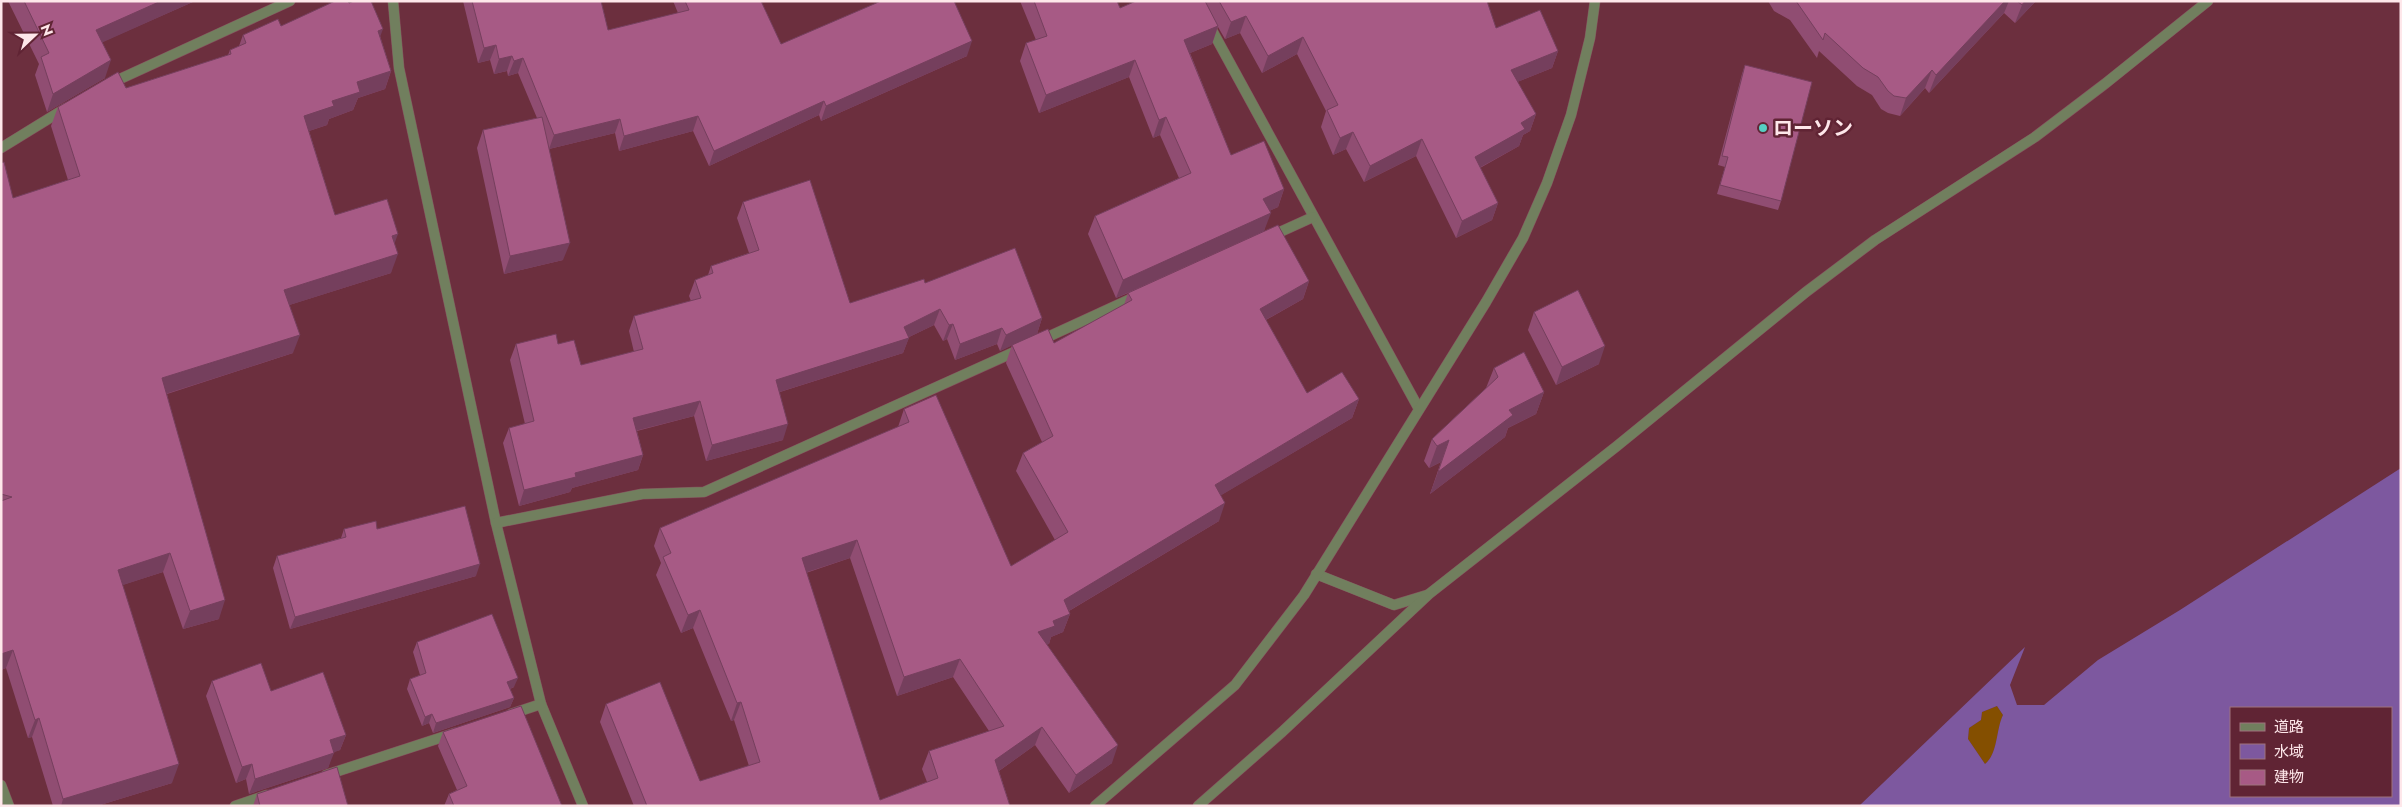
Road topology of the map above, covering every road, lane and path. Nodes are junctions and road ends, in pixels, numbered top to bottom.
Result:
1 (290, 1) edge
2 (393, 1) edge
3 (1196, 1) edge
4 (1595, 1) edge
5 (2208, 1) edge
6 (97, 90) edge
7 (73, 104) edge
8 (1, 148) edge
9 (1314, 217) junction
10 (1259, 241) edge
11 (1150, 291) edge
12 (1419, 409) junction
13 (496, 523) junction
14 (1316, 574) junction
15 (1429, 594) junction
16 (541, 704) junction
17 (504, 716) edge
18 (467, 729) edge
19 (318, 778) edge
20 (1, 785) edge
21 (281, 790) edge
22 (10, 806) edge
23 (234, 806) edge
24 (583, 806) edge
25 (1095, 806) edge
26 (1198, 806) edge

1 - 6 street
2 - 13 street
3 - 9 street
4 - 12 street
5 - 15 street
7 - 8 street
9 - 10 street
9 - 12 street
11 - 13 street
12 - 14 street
13 - 16 street
14 - 15 street
14 - 25 street
15 - 26 street
16 - 17 street
16 - 24 street
18 - 19 street
20 - 22 street
21 - 23 street

